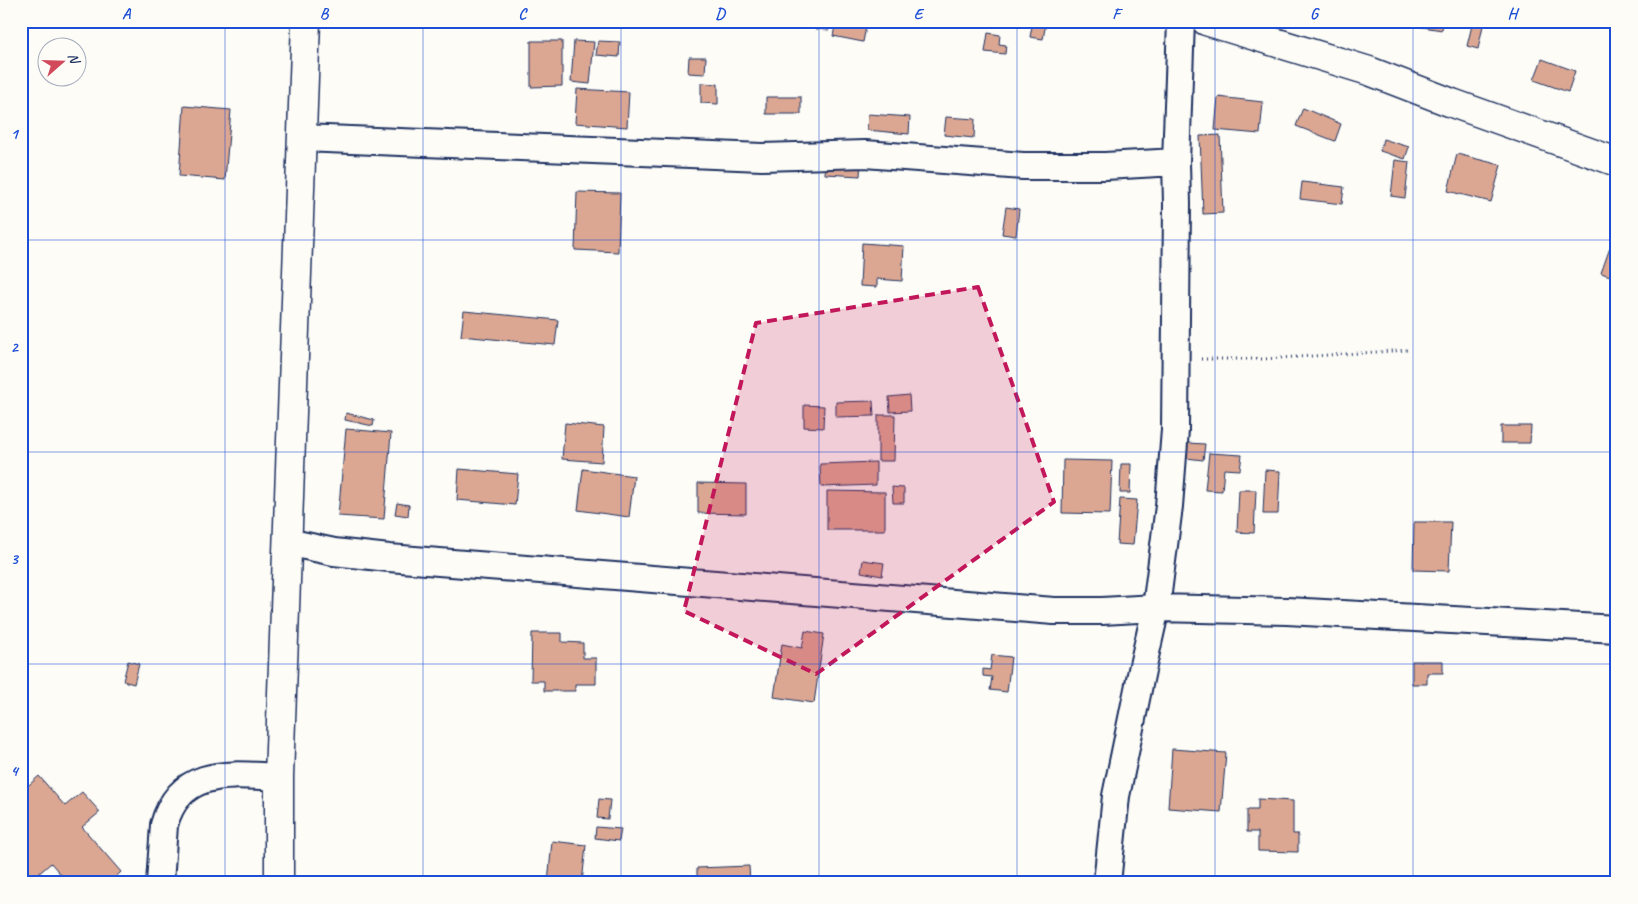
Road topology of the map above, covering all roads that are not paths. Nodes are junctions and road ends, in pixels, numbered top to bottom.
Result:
1 (306, 21) edge
2 (1181, 21) edge
3 (1206, 21) edge
4 (302, 138) junction
5 (1176, 162) junction
6 (1617, 162) edge
7 (287, 542) junction
8 (1156, 608) junction
9 (1617, 629) edge
10 (279, 778) junction
11 (160, 883) edge
12 (279, 883) edge
13 (1108, 883) edge

1 - 4 street
2 - 5 street
3 - 6 street
4 - 5 street
4 - 7 street
5 - 8 street
7 - 8 street
7 - 10 street
8 - 9 street
8 - 13 street
10 - 11 street
10 - 12 street

